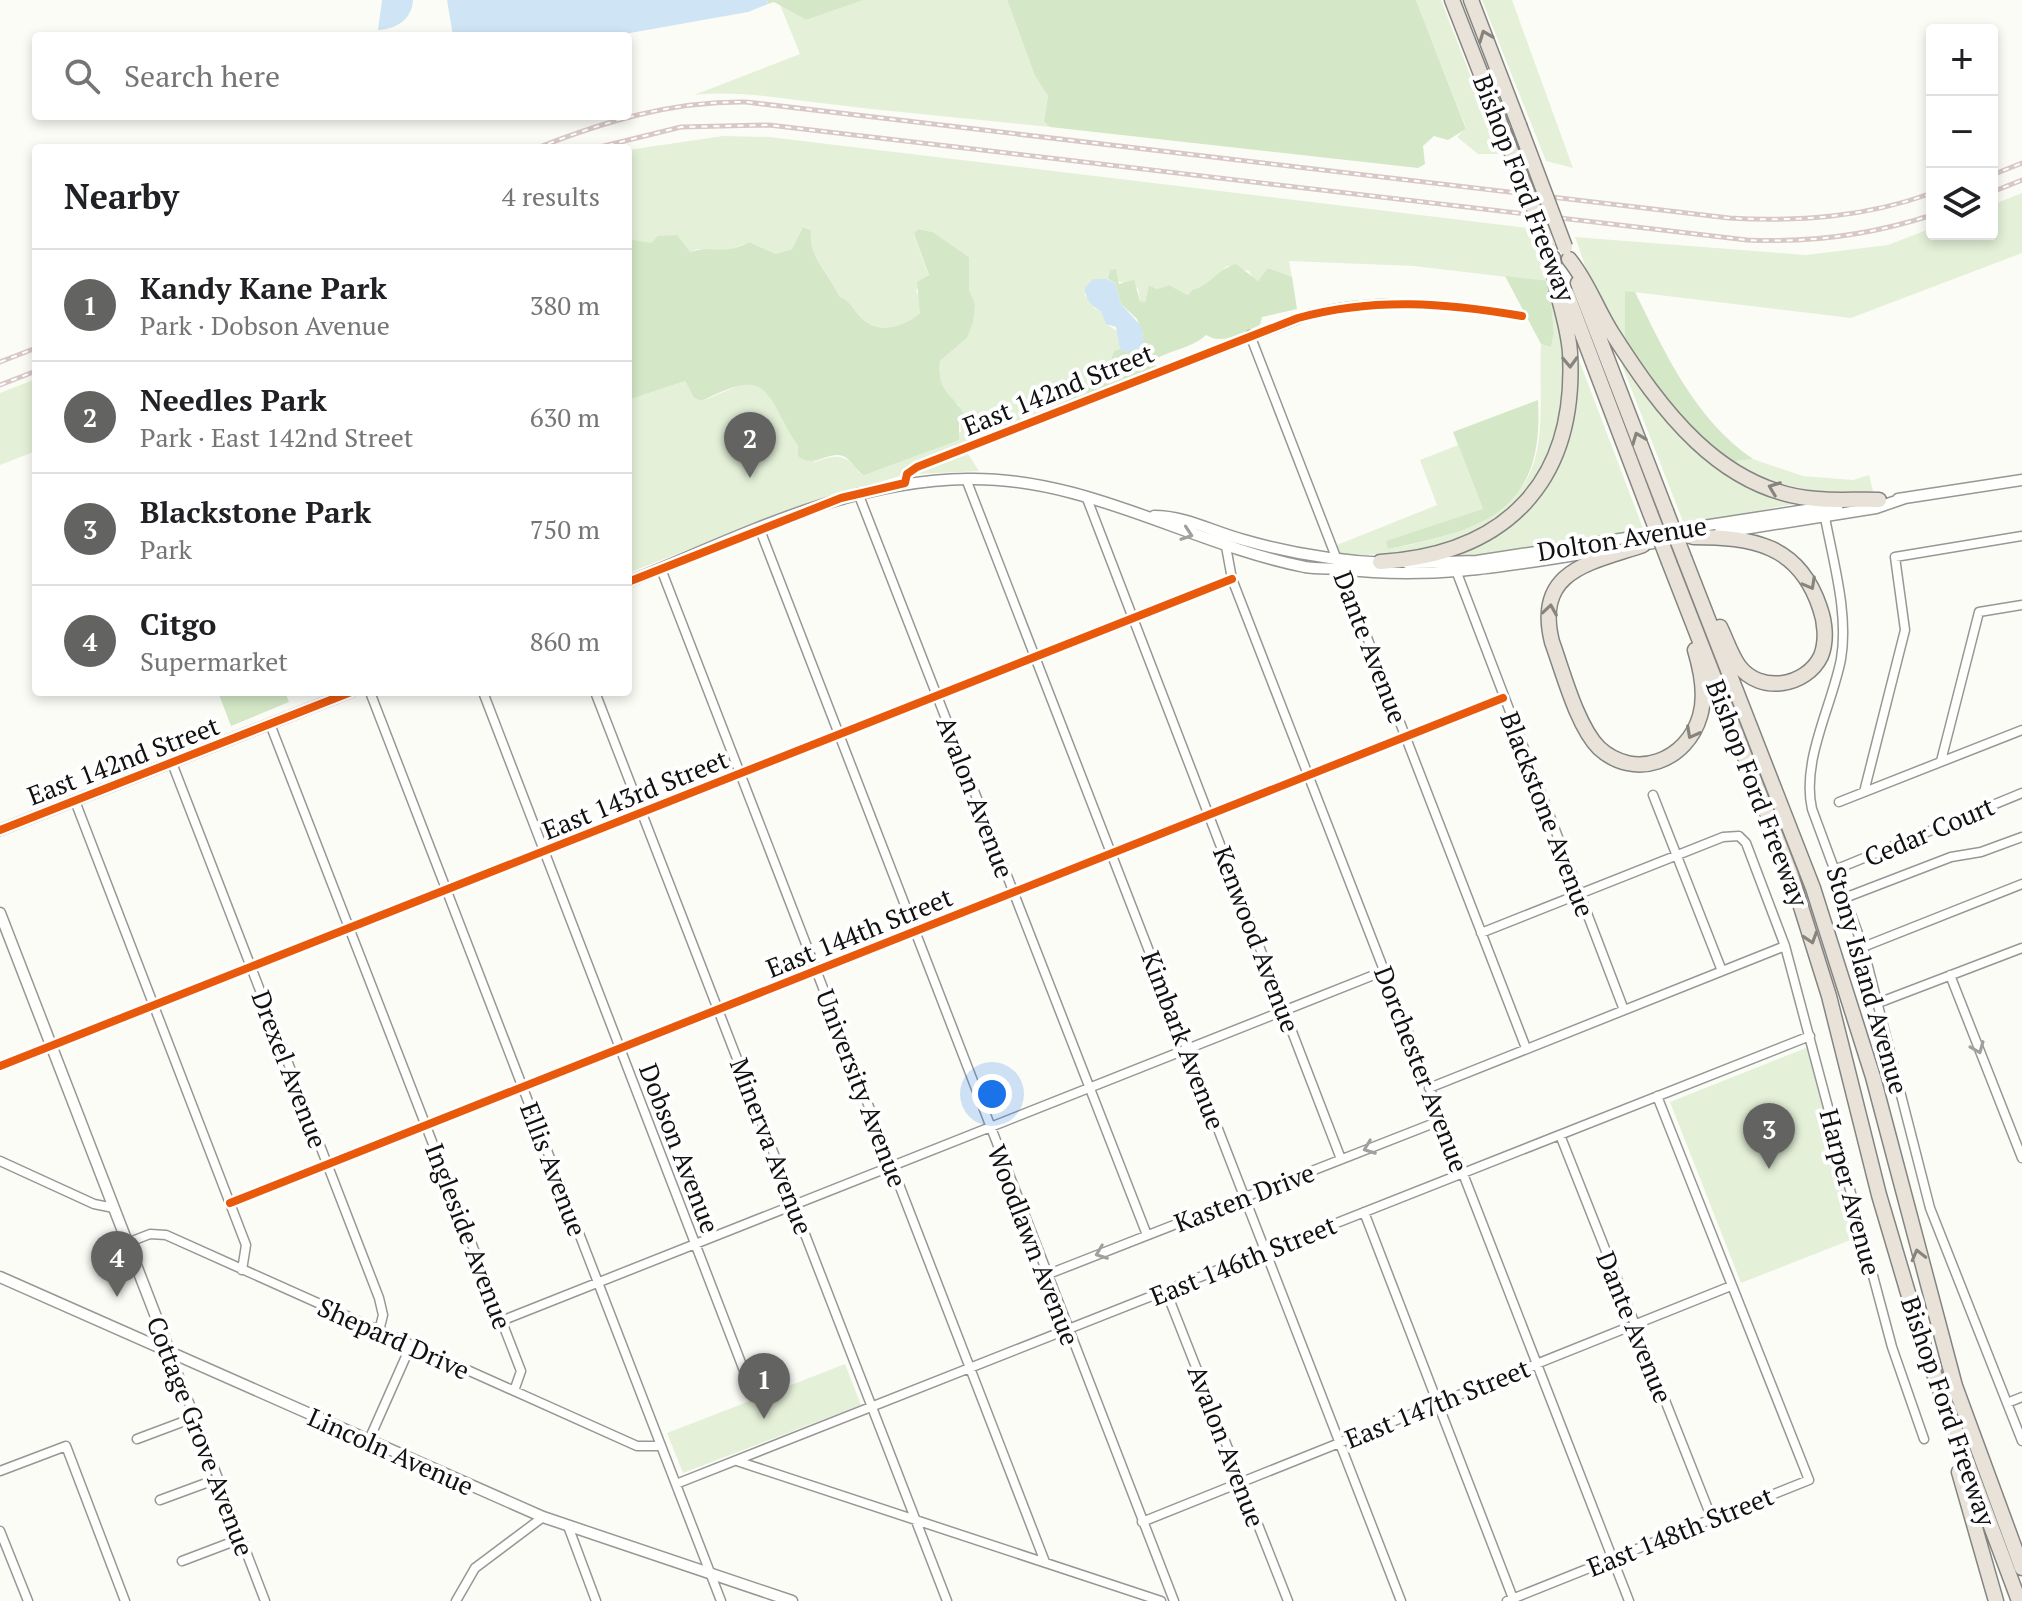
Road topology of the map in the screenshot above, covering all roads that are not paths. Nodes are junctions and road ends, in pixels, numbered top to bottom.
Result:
1 (1452, 0) edge
2 (1471, 0) edge
3 (1550, 252) junction
4 (1567, 253) junction
5 (1522, 316) dead end
6 (1250, 335) junction
7 (966, 479) junction
8 (2022, 480) edge
9 (905, 483) junction
10 (858, 493) junction
11 (1086, 495) junction
12 (1905, 498) junction
13 (1879, 500) junction
14 (1824, 512) junction
15 (1152, 516) junction
16 (760, 530) junction
17 (1224, 535) junction
18 (2022, 536) edge
19 (1693, 537) junction
20 (1643, 545) junction
21 (1226, 547) junction
22 (1380, 562) junction
23 (1339, 564) junction
24 (1687, 565) junction
25 (661, 569) junction
26 (1672, 569) junction
27 (1457, 573) junction
28 (1232, 579) junction
29 (632, 580) edge
30 (2022, 605) edge
31 (1133, 618) junction
32 (1036, 657) junction
33 (341, 696) edge
34 (372, 696) edge
35 (485, 696) edge
36 (597, 696) edge
37 (938, 696) junction
38 (1503, 698) junction
39 (2022, 720) edge
40 (270, 724) junction
41 (2021, 731) edge
42 (839, 735) junction
43 (1406, 736) junction
44 (1941, 761) junction
45 (172, 763) junction
46 (740, 774) junction
47 (1308, 775) junction
48 (1864, 792) junction
49 (2022, 793) edge
50 (1653, 795) dead end
51 (75, 801) junction
52 (1839, 802) dead end
53 (642, 813) junction
54 (1209, 815) junction
55 (0, 830) edge
56 (2022, 837) edge
57 (544, 852) junction
58 (1113, 853) junction
59 (1677, 856) junction
60 (1837, 869) junction
61 (2022, 884) edge
62 (446, 890) junction
63 (1013, 892) junction
64 (1579, 895) junction
65 (1847, 897) junction
66 (0, 913) edge
67 (349, 929) junction
68 (914, 932) junction
69 (1481, 933) junction
70 (1785, 946) junction
71 (1863, 947) junction
72 (2022, 948) edge
73 (251, 968) junction
74 (816, 970) junction
75 (1384, 971) junction
76 (1722, 971) junction
77 (1950, 975) junction
78 (1878, 1003) junction
79 (154, 1006) junction
80 (719, 1009) junction
81 (1624, 1010) junction
82 (1284, 1011) junction
83 (1810, 1036) junction
84 (52, 1047) junction
85 (620, 1048) junction
86 (1526, 1048) junction
87 (1188, 1049) junction
88 (0, 1066) edge
89 (522, 1087) junction
90 (1089, 1088) junction
91 (1429, 1088) junction
92 (1657, 1096) junction
93 (1442, 1120) junction
94 (426, 1126) junction
95 (989, 1128) junction
96 (1560, 1135) junction
97 (2022, 1158) edge
98 (1341, 1159) junction
99 (0, 1161) edge
100 (328, 1164) junction
101 (892, 1166) junction
102 (1463, 1173) junction
103 (1243, 1197) junction
104 (230, 1203) junction
105 (795, 1205) junction
106 (114, 1208) junction
107 (1364, 1212) junction
108 (1147, 1235) junction
109 (127, 1243) junction
110 (695, 1244) junction
111 (1263, 1252) junction
112 (242, 1270) junction
113 (1046, 1275) junction
114 (0, 1277) edge
115 (598, 1283) junction
116 (1731, 1286) junction
117 (1166, 1291) junction
118 (157, 1319) junction
119 (501, 1321) junction
120 (1633, 1324) junction
121 (1067, 1330) junction
122 (379, 1331) junction
123 (138, 1339) junction
124 (411, 1345) junction
125 (170, 1353) junction
126 (1535, 1364) junction
127 (970, 1368) junction
128 (514, 1391) junction
129 (753, 1394) dead end
130 (2022, 1397) edge
131 (1437, 1403) junction
132 (2007, 1403) junction
133 (873, 1406) junction
134 (193, 1418) junction
135 (1950, 1425) junction
136 (137, 1439) dead end
137 (1924, 1439) dead end
138 (2022, 1441) edge
139 (368, 1442) junction
140 (1339, 1442) junction
141 (1975, 1444) junction
142 (661, 1446) junction
143 (736, 1460) junction
144 (0, 1471) edge
145 (217, 1479) junction
146 (1240, 1480) junction
147 (676, 1484) junction
148 (160, 1500) dead end
149 (543, 1517) junction
150 (1712, 1519) junction
151 (917, 1522) junction
152 (1142, 1522) junction
153 (568, 1526) junction
154 (0, 1531) edge
155 (240, 1539) junction
156 (2022, 1540) edge
157 (1612, 1559) junction
158 (182, 1561) dead end
159 (1045, 1562) junction
160 (2022, 1568) edge
161 (710, 1574) junction
162 (1512, 1600) edge
163 (28, 1601) edge
164 (125, 1601) edge
165 (265, 1601) edge
166 (456, 1601) edge
167 (596, 1601) edge
168 (721, 1601) edge
169 (792, 1601) edge
170 (947, 1601) edge
171 (1161, 1601) edge
172 (1174, 1601) edge
173 (1288, 1601) edge
174 (1401, 1601) edge
175 (1629, 1601) edge
176 (1996, 1601) edge
177 (2019, 1601) edge

1 - 3 highway, Bishop Ford Freeway, bridge
4 -> 2 highway, Bishop Ford Freeway, bridge
3 -> 22 highway
3 - 26 highway, Bishop Ford Freeway, bridge
13 -> 4 highway
24 -> 4 highway, Bishop Ford Freeway, bridge
5 - 6 street, East 142nd Street
6 - 9 street, East 142nd Street
6 - 23 street, Dante Avenue
7 - 9 street
7 - 11 street
7 - 32 street, Kimbark Avenue
8 - 12 street, Dolton Avenue
9 - 10 street, East 142nd Street
10 - 16 street, East 142nd Street
10 - 37 street, Avalon Avenue
11 - 15 street
11 - 31 street, Kenwood Avenue
12 - 13 street, Dolton Avenue
12 - 14 street, Dolton Avenue
13 - 14 street, Dolton Avenue
14 - 19 street, Dolton Avenue
14 - 22 street, Dolton Avenue
14 - 60 street, Stony Island Avenue
15 - 17 street
15 -> 21 street
16 - 25 street, East 142nd Street
16 - 42 street, Woodlawn Avenue
17 - 21 street, Dorchester Avenue
17 - 23 street
18 - 48 street
19 - 20 street, Dolton Avenue
19 -> 24 highway
26 -> 20 highway
20 - 27 street, Dolton Avenue
21 - 23 street
21 - 28 street, Dorchester Avenue
22 - 23 street, Dolton Avenue
23 - 27 street, Dolton Avenue
23 - 43 street, Dante Avenue
141 -> 24 highway, Bishop Ford Freeway
25 - 29 street, East 142nd Street
25 - 46 street, University Avenue
26 -> 135 highway, Bishop Ford Freeway
27 - 38 street, Blackstone Avenue
28 - 31 street, East 143rd Street
28 - 47 street, Dorchester Avenue
30 - 44 street
31 - 32 street, East 143rd Street
31 - 54 street, Kenwood Avenue
32 - 37 street, East 143rd Street
32 - 58 street, Kimbark Avenue
33 - 40 street, East 142nd Street
34 - 62 street, Ellis Avenue
35 - 57 street, Dobson Avenue
36 - 53 street, Minerva Avenue
37 - 42 street, East 143rd Street
37 - 63 street, Avalon Avenue
38 - 43 street, East 144th Street
38 - 64 street, Blackstone Avenue
39 - 41 street
40 - 45 street, East 142nd Street
40 - 67 street, Ingleside Avenue
41 - 44 street
42 - 46 street, East 143rd Street
42 - 68 street, Woodlawn Avenue
43 - 47 street, East 144th Street
43 - 69 street, Dante Avenue
44 - 48 street
45 - 51 street, East 142nd Street
45 - 73 street, Drexel Avenue
46 - 53 street, East 143rd Street
46 - 74 street, University Avenue
47 - 54 street, East 144th Street
47 - 75 street, Dorchester Avenue
48 - 52 street
49 - 60 street, Cedar Court
50 - 59 street
51 - 55 street, East 142nd Street
51 - 79 street
53 - 57 street, East 143rd Street
53 - 80 street, Minerva Avenue
54 - 58 street, East 144th Street
54 - 82 street, Kenwood Avenue
56 - 65 street
57 - 62 street, East 143rd Street
57 - 85 street, Dobson Avenue
58 - 63 street, East 144th Street
58 - 87 street, Kimbark Avenue
59 - 64 street
59 - 70 street
59 - 76 street
60 - 65 street, Stony Island Avenue
61 - 71 street
62 - 67 street, East 143rd Street
62 - 89 street, Ellis Avenue
63 - 68 street, East 144th Street
63 - 90 street, Avalon Avenue
64 - 69 street
64 - 81 street, Blackstone Avenue
65 - 71 street, Stony Island Avenue
66 - 84 street, Cottage Grove Avenue
67 - 73 street, East 143rd Street
67 - 94 street, Ingleside Avenue
68 - 74 street, East 144th Street
68 - 95 street, Woodlawn Avenue
69 - 86 street, Dante Avenue
70 - 76 street
70 - 83 street
71 - 78 street, Stony Island Avenue
72 - 77 street
73 - 79 street, East 143rd Street
73 - 100 street, Drexel Avenue
74 - 80 street, East 144th Street
74 - 101 street, University Avenue
75 - 82 street
75 - 91 street, Dorchester Avenue
76 - 81 street
77 - 78 street
77 -> 97 street
78 - 132 street, Stony Island Avenue
79 - 84 street, East 143rd Street
79 - 104 street
80 - 85 street, East 144th Street
80 - 105 street, Minerva Avenue
81 - 86 street
82 - 87 street
82 - 98 street, Kenwood Avenue
83 - 92 street, East 146th Street
83 - 137 street, Harper Avenue
84 - 88 street, East 143rd Street
84 - 106 street, Cottage Grove Avenue
85 - 89 street, East 144th Street
85 - 110 street, Dobson Avenue
86 - 91 street
87 - 90 street
87 - 103 street, Kimbark Avenue
89 - 94 street, East 144th Street
89 - 115 street, Ellis Avenue
90 - 95 street
90 - 108 street, Avalon Avenue
91 - 93 street, Dorchester Avenue
92 - 96 street, East 146th Street
92 - 116 street
93 -> 98 street, Kasten Drive
93 - 102 street, Dorchester Avenue
94 - 100 street, East 144th Street
94 - 119 street, Ingleside Avenue
95 - 101 street
95 - 113 street, Woodlawn Avenue
96 - 102 street, East 146th Street
96 - 120 street, Dante Avenue
98 - 103 street, Kasten Drive
99 - 106 street
100 - 104 street, East 144th Street
100 - 122 street, Drexel Avenue
101 - 105 street
101 - 127 street, University Avenue
102 - 107 street, East 146th Street
102 - 126 street, Dorchester Avenue
103 - 108 street, Kasten Drive
103 - 111 street, Kimbark Avenue
104 - 112 street
105 - 110 street
105 - 133 street, Minerva Avenue
106 - 109 street, Cottage Grove Avenue
107 - 111 street, East 146th Street
107 - 131 street
108 -> 113 street, Kasten Drive
109 - 112 street, Shepard Drive
109 - 118 street, Cottage Grove Avenue
110 - 115 street
110 - 129 street, Dobson Avenue
111 - 117 street, East 146th Street
111 - 140 street, Kimbark Avenue
112 - 122 street, Shepard Drive
113 - 121 street, Woodlawn Avenue
114 - 123 street, Lincoln Avenue
115 - 119 street
115 - 142 street, Ellis Avenue
116 - 120 street, East 147th Street
116 - 150 street, East 148th Street
117 - 121 street, East 146th Street
117 - 146 street, Avalon Avenue
118 - 123 street
118 - 125 street, Cottage Grove Avenue
119 - 128 street, Ingleside Avenue
120 - 126 street, East 147th Street
120 - 150 street, Dante Avenue
121 - 127 street, East 146th Street
121 - 152 street, Woodlawn Avenue
122 - 124 street, Shepard Drive
123 - 125 street, Lincoln Avenue
124 - 128 street, Shepard Drive
124 - 139 street
125 - 134 street, Cottage Grove Avenue
125 - 139 street, Lincoln Avenue
126 - 131 street, East 147th Street
126 - 157 street, Dorchester Avenue
127 - 133 street, East 146th Street
127 - 159 street, University Avenue
128 - 142 street, Shepard Drive
130 - 132 street
131 - 140 street, East 147th Street
131 - 162 street
132 - 138 street, Stony Island Avenue
133 - 143 street, East 146th Street
133 - 151 street, Minerva Avenue
134 - 136 street
134 - 145 street, Cottage Grove Avenue
135 - 176 highway
135 - 177 highway, Bishop Ford Freeway
139 - 149 street, Lincoln Avenue
140 - 146 street, East 147th Street
140 - 174 street, Kimbark Avenue
141 - 156 highway
141 - 160 highway, Bishop Ford Freeway
142 - 147 street, Ellis Avenue
143 - 147 street, East 146th Street
143 - 151 street
144 - 164 street
145 - 148 street
145 - 155 street, Cottage Grove Avenue
146 - 152 street, East 147th Street
146 - 173 street, Avalon Avenue
147 - 161 street, Ellis Avenue
149 - 153 street, Lincoln Avenue
149 - 166 street
150 - 157 street, East 148th Street
151 - 159 street
151 - 170 street, Minerva Avenue
152 - 172 street, Woodlawn Avenue
153 - 161 street, Lincoln Avenue
153 - 167 street
154 - 163 street
155 - 158 street
155 - 165 street, Cottage Grove Avenue
157 - 162 street, East 148th Street
157 - 175 street, Dorchester Avenue
159 - 171 street
161 - 168 street, Ellis Avenue
161 - 169 street, Lincoln Avenue

